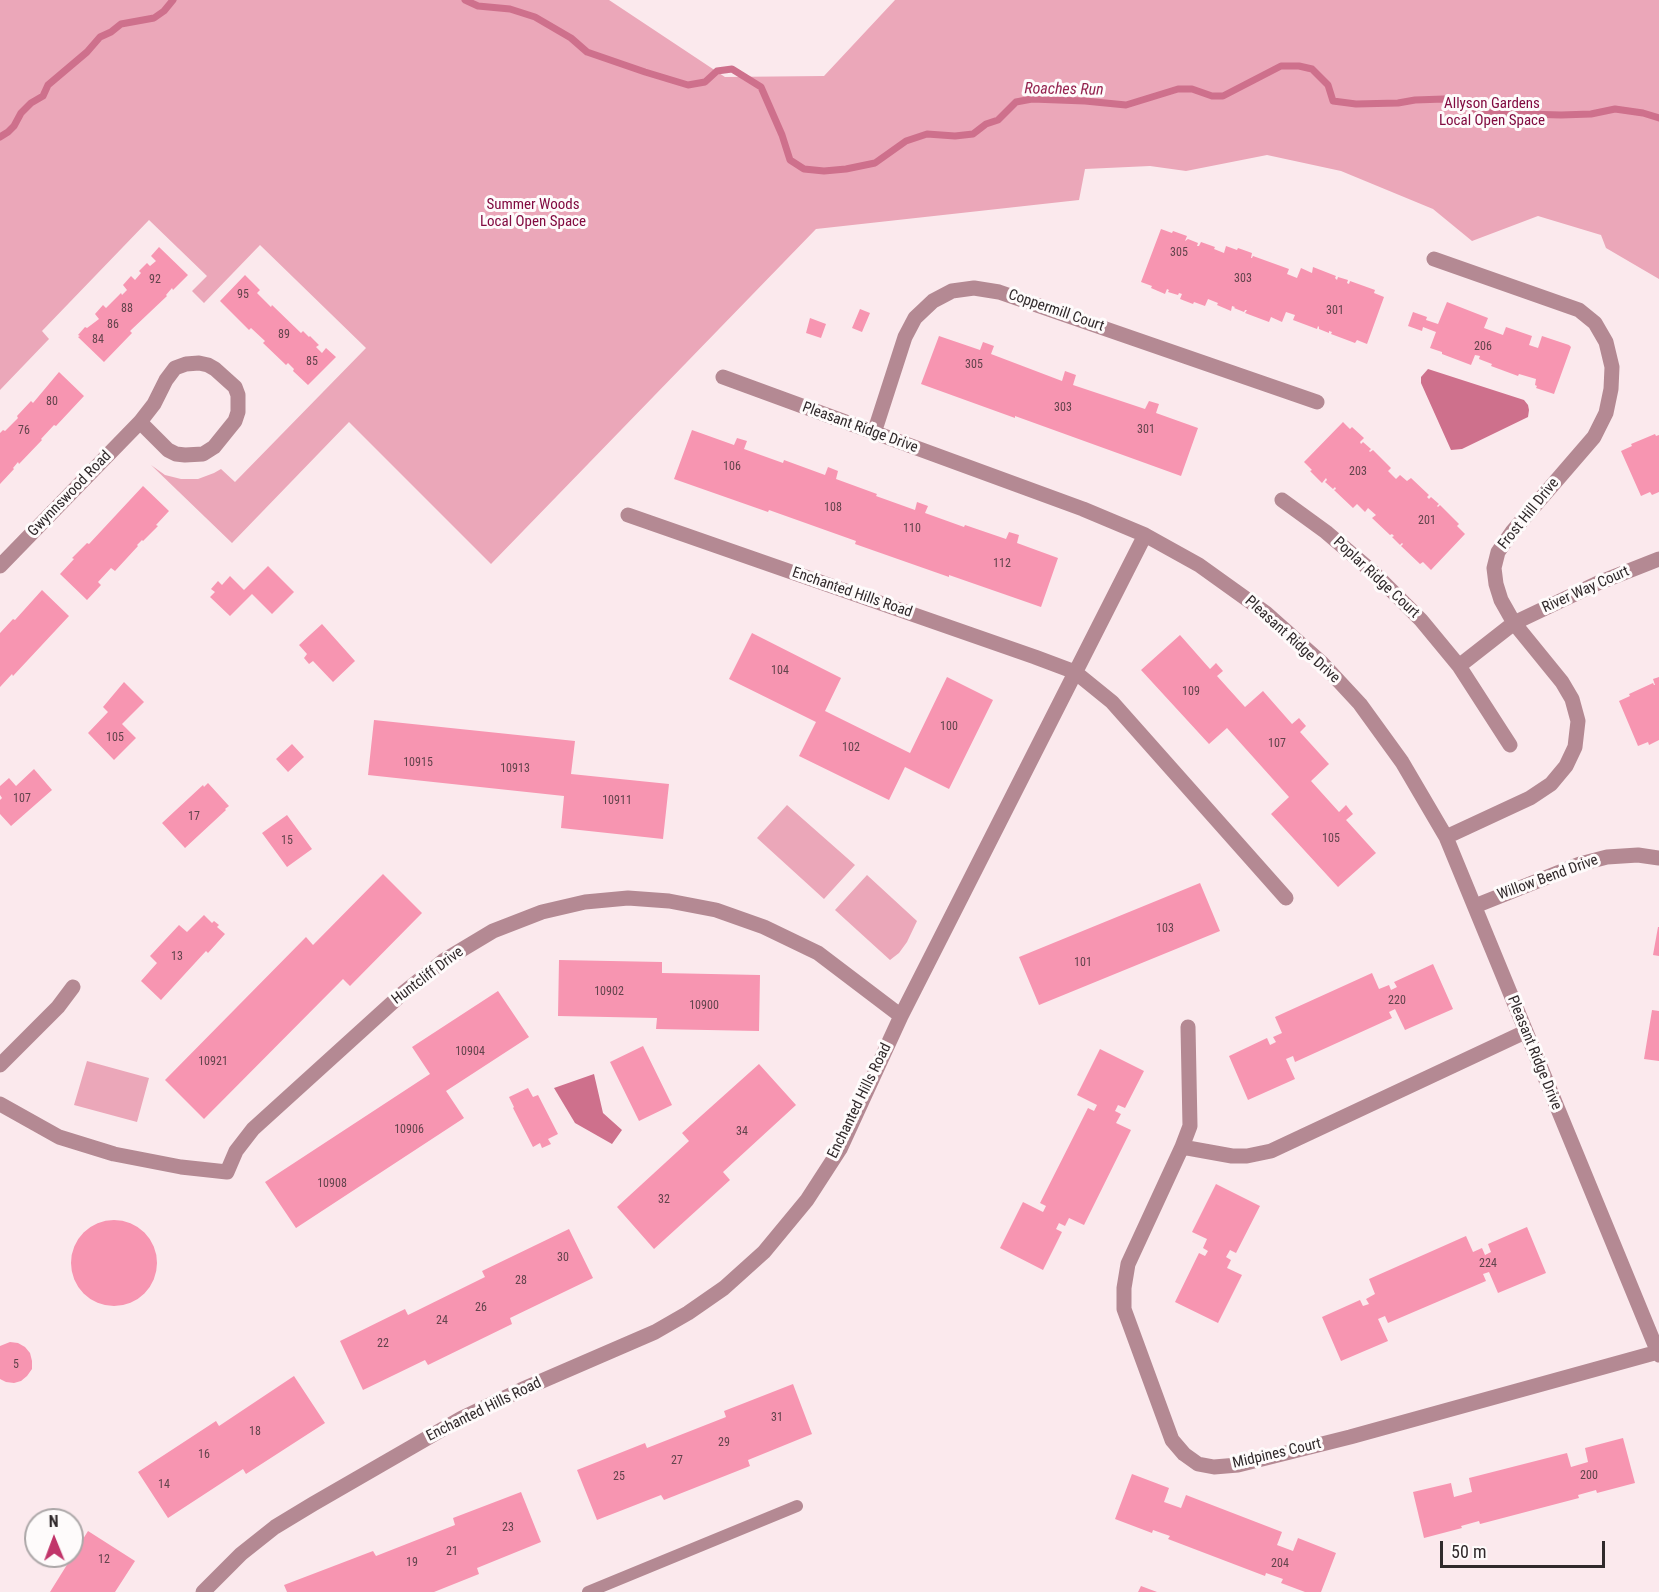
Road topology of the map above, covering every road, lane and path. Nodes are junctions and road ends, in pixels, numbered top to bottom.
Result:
1 (1434, 260) dead end
2 (723, 377) dead end
3 (1317, 402) dead end
4 (140, 422) junction
5 (874, 433) junction
6 (1282, 500) dead end
7 (628, 515) dead end
8 (1145, 535) junction
9 (1659, 559) edge
10 (0, 566) edge
11 (1515, 623) junction
12 (1459, 666) junction
13 (1075, 672) junction
14 (1509, 745) dead end
15 (1446, 837) junction
16 (1659, 858) edge
17 (1286, 898) dead end
18 (1475, 906) junction
19 (73, 987) dead end
20 (901, 1016) junction
21 (1188, 1027) dead end
22 (1525, 1032) junction
23 (0, 1065) edge
24 (0, 1104) edge
25 (1182, 1147) junction
26 (1658, 1353) edge
27 (797, 1506) dead end
28 (203, 1592) edge
29 (588, 1592) edge

1 - 11 street, Frost Hill Drive
2 - 5 street, Pleasant Ridge Drive
3 - 5 street, Coppermill Court
4 - 4 street, Gwynnswood Road
4 - 10 street, Gwynnswood Road
5 - 8 street, Pleasant Ridge Drive
6 - 12 street, Poplar Ridge Court
7 - 13 street, Enchanted Hills Road
8 - 13 street, Enchanted Hills Road
8 - 15 street, Pleasant Ridge Drive
9 - 11 street, River Way Court
11 - 12 street
11 - 15 street, Frost Hill Drive
12 - 14 street, Poplar Ridge Court
13 - 17 street, Enchanted Hills Road
13 - 20 street, Enchanted Hills Road
15 - 18 street, Pleasant Ridge Drive
16 - 18 street, Willow Bend Drive
18 - 22 street, Pleasant Ridge Drive
19 - 23 street
20 - 24 street, Huntcliff Drive
20 - 28 street, Enchanted Hills Road
21 - 25 street, Midpines Court
22 - 25 street
22 - 26 street, Pleasant Ridge Drive
25 - 26 street, Midpines Court
27 - 29 lane

